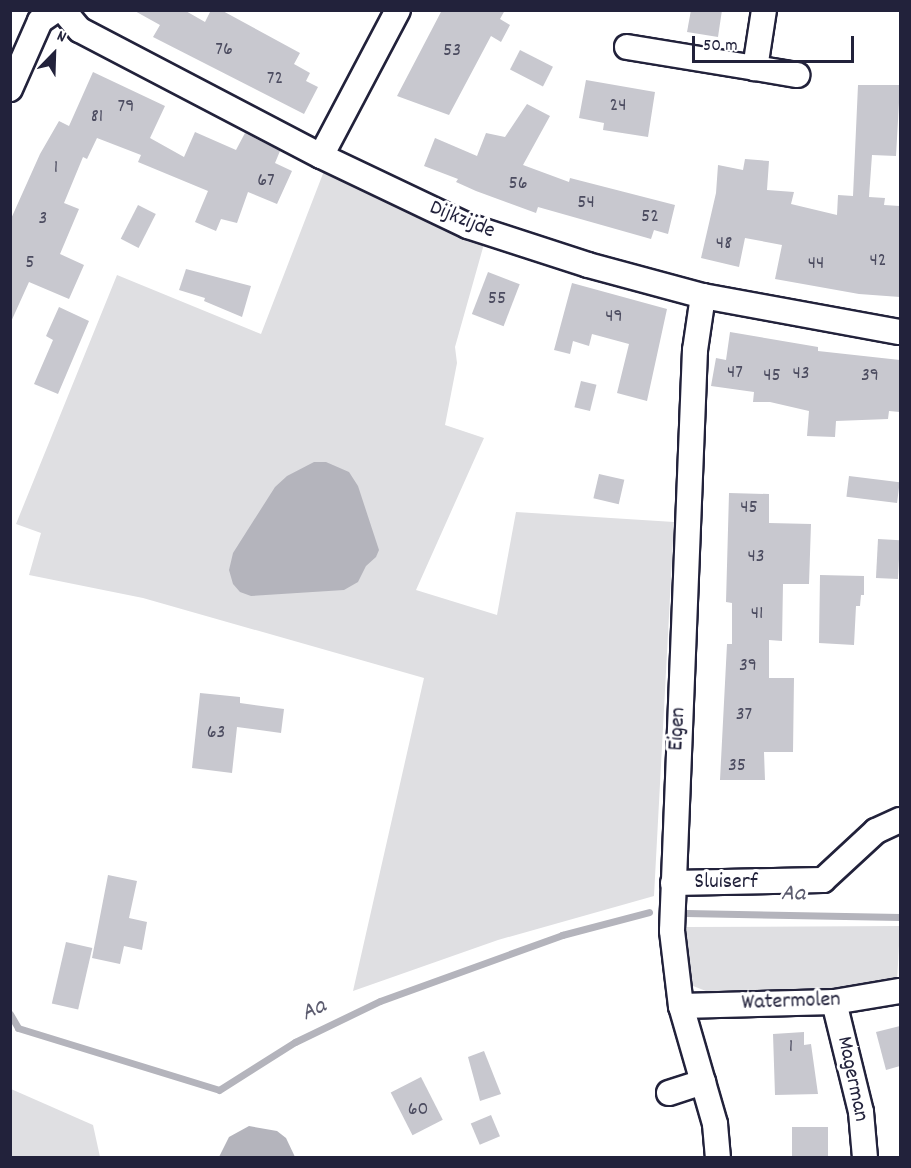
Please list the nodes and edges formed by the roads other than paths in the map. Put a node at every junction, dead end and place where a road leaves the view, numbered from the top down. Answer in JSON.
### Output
{"nodes":[{"id":1,"x":56,"y":10,"type":"edge"},
{"id":2,"x":63,"y":10,"type":"edge"},
{"id":3,"x":398,"y":10,"type":"edge"},
{"id":4,"x":764,"y":10,"type":"edge"},
{"id":5,"x":627,"y":47,"type":"dead end"},
{"id":6,"x":755,"y":68,"type":"junction"},
{"id":7,"x":797,"y":75,"type":"dead end"},
{"id":8,"x":10,"y":89,"type":"edge"},
{"id":9,"x":321,"y":156,"type":"junction"},
{"id":10,"x":703,"y":296,"type":"junction"},
{"id":11,"x":900,"y":332,"type":"edge"},
{"id":12,"x":900,"y":820,"type":"edge"},
{"id":13,"x":673,"y":890,"type":"junction"},
{"id":14,"x":900,"y":991,"type":"edge"},
{"id":15,"x":834,"y":1002,"type":"junction"},
{"id":16,"x":681,"y":1006,"type":"junction"},
{"id":17,"x":703,"y":1082,"type":"junction"},
{"id":18,"x":669,"y":1093,"type":"dead end"},
{"id":19,"x":718,"y":1158,"type":"edge"},
{"id":20,"x":865,"y":1158,"type":"edge"}],
"edges":[{"from":1,"to":8,"type":"street"},
{"from":2,"to":9,"type":"street","name":"Dijkzijde"},
{"from":3,"to":9,"type":"street"},
{"from":4,"to":6,"type":"street"},
{"from":5,"to":6,"type":"street"},
{"from":6,"to":7,"type":"street"},
{"from":9,"to":10,"type":"street","name":"Dijkzijde"},
{"from":10,"to":11,"type":"street","name":"Dijkzijde"},
{"from":10,"to":13,"type":"street","name":"Eigen"},
{"from":12,"to":13,"type":"street","name":"Sluiserf"},
{"from":13,"to":16,"type":"street","name":"Eigen"},
{"from":14,"to":15,"type":"street","name":"Watermolen"},
{"from":15,"to":16,"type":"street","name":"Watermolen"},
{"from":15,"to":20,"type":"street","name":"Magerman"},
{"from":16,"to":17,"type":"street","name":"Eigen"},
{"from":17,"to":18,"type":"street"},
{"from":17,"to":19,"type":"street","name":"Eigen"}]}
